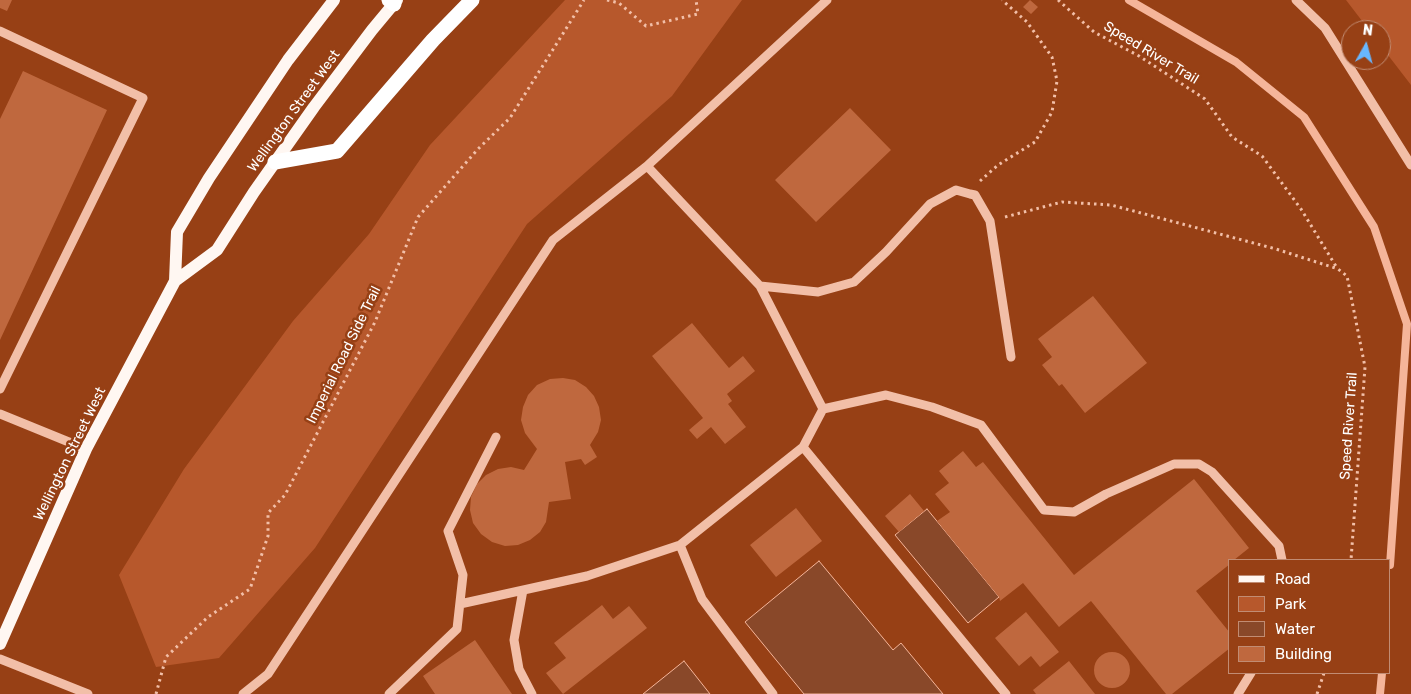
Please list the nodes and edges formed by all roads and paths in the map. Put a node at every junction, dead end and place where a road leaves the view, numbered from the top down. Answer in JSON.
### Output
{"nodes":[{"id":1,"x":334,"y":0,"type":"edge"},
{"id":2,"x":472,"y":0,"type":"edge"},
{"id":3,"x":584,"y":0,"type":"edge"},
{"id":4,"x":607,"y":0,"type":"edge"},
{"id":5,"x":696,"y":0,"type":"edge"},
{"id":6,"x":827,"y":0,"type":"edge"},
{"id":7,"x":1002,"y":0,"type":"edge"},
{"id":8,"x":1058,"y":0,"type":"edge"},
{"id":9,"x":1296,"y":0,"type":"edge"},
{"id":10,"x":393,"y":1,"type":"edge"},
{"id":11,"x":0,"y":30,"type":"edge"},
{"id":12,"x":274,"y":162,"type":"junction"},
{"id":13,"x":1411,"y":165,"type":"edge"},
{"id":14,"x":647,"y":166,"type":"junction"},
{"id":15,"x":970,"y":194,"type":"junction"},
{"id":16,"x":990,"y":221,"type":"junction"},
{"id":17,"x":1338,"y":269,"type":"junction"},
{"id":18,"x":175,"y":281,"type":"junction"},
{"id":19,"x":760,"y":286,"type":"junction"},
{"id":20,"x":1011,"y":357,"type":"dead end"},
{"id":21,"x":0,"y":389,"type":"edge"},
{"id":22,"x":823,"y":409,"type":"junction"},
{"id":23,"x":0,"y":414,"type":"edge"},
{"id":24,"x":496,"y":437,"type":"dead end"},
{"id":25,"x":803,"y":447,"type":"junction"},
{"id":26,"x":86,"y":449,"type":"junction"},
{"id":27,"x":680,"y":546,"type":"junction"},
{"id":28,"x":1282,"y":559,"type":"edge"},
{"id":29,"x":1351,"y":559,"type":"edge"},
{"id":30,"x":523,"y":590,"type":"junction"},
{"id":31,"x":460,"y":604,"type":"junction"},
{"id":32,"x":0,"y":644,"type":"edge"},
{"id":33,"x":0,"y":659,"type":"edge"},
{"id":34,"x":1250,"y":674,"type":"edge"},
{"id":35,"x":1324,"y":674,"type":"edge"},
{"id":36,"x":88,"y":694,"type":"edge"},
{"id":37,"x":156,"y":694,"type":"edge"},
{"id":38,"x":243,"y":694,"type":"edge"},
{"id":39,"x":388,"y":694,"type":"edge"},
{"id":40,"x":532,"y":694,"type":"edge"},
{"id":41,"x":773,"y":694,"type":"edge"},
{"id":42,"x":1006,"y":694,"type":"edge"},
{"id":43,"x":1238,"y":694,"type":"edge"},
{"id":44,"x":1317,"y":694,"type":"edge"}],
"edges":[{"from":1,"to":18,"type":"main road","name":"Wellington Street West"},
{"from":2,"to":12,"type":"highway"},
{"from":3,"to":37,"type":"path","name":"Imperial Road Side Trail"},
{"from":4,"to":5,"type":"path"},
{"from":6,"to":14,"type":"lane"},
{"from":7,"to":15,"type":"path"},
{"from":8,"to":17,"type":"path","name":"Speed River Trail"},
{"from":9,"to":13,"type":"lane"},
{"from":10,"to":12,"type":"main road","name":"Wellington Street West"},
{"from":11,"to":21,"type":"lane"},
{"from":12,"to":18,"type":"main road","name":"Wellington Street West"},
{"from":14,"to":19,"type":"lane"},
{"from":14,"to":38,"type":"lane"},
{"from":15,"to":16,"type":"lane"},
{"from":15,"to":19,"type":"lane"},
{"from":16,"to":17,"type":"path"},
{"from":16,"to":20,"type":"lane"},
{"from":17,"to":29,"type":"path","name":"Speed River Trail"},
{"from":18,"to":26,"type":"main road","name":"Wellington Street West"},
{"from":19,"to":22,"type":"lane"},
{"from":22,"to":25,"type":"lane"},
{"from":22,"to":28,"type":"lane"},
{"from":23,"to":26,"type":"lane"},
{"from":24,"to":31,"type":"lane"},
{"from":25,"to":27,"type":"lane"},
{"from":25,"to":42,"type":"lane"},
{"from":26,"to":32,"type":"main road","name":"Wellington Street West"},
{"from":27,"to":30,"type":"lane"},
{"from":27,"to":41,"type":"lane"},
{"from":30,"to":31,"type":"lane"},
{"from":30,"to":40,"type":"lane"},
{"from":31,"to":39,"type":"lane"},
{"from":33,"to":36,"type":"lane"},
{"from":34,"to":43,"type":"lane"},
{"from":35,"to":44,"type":"path"}]}
